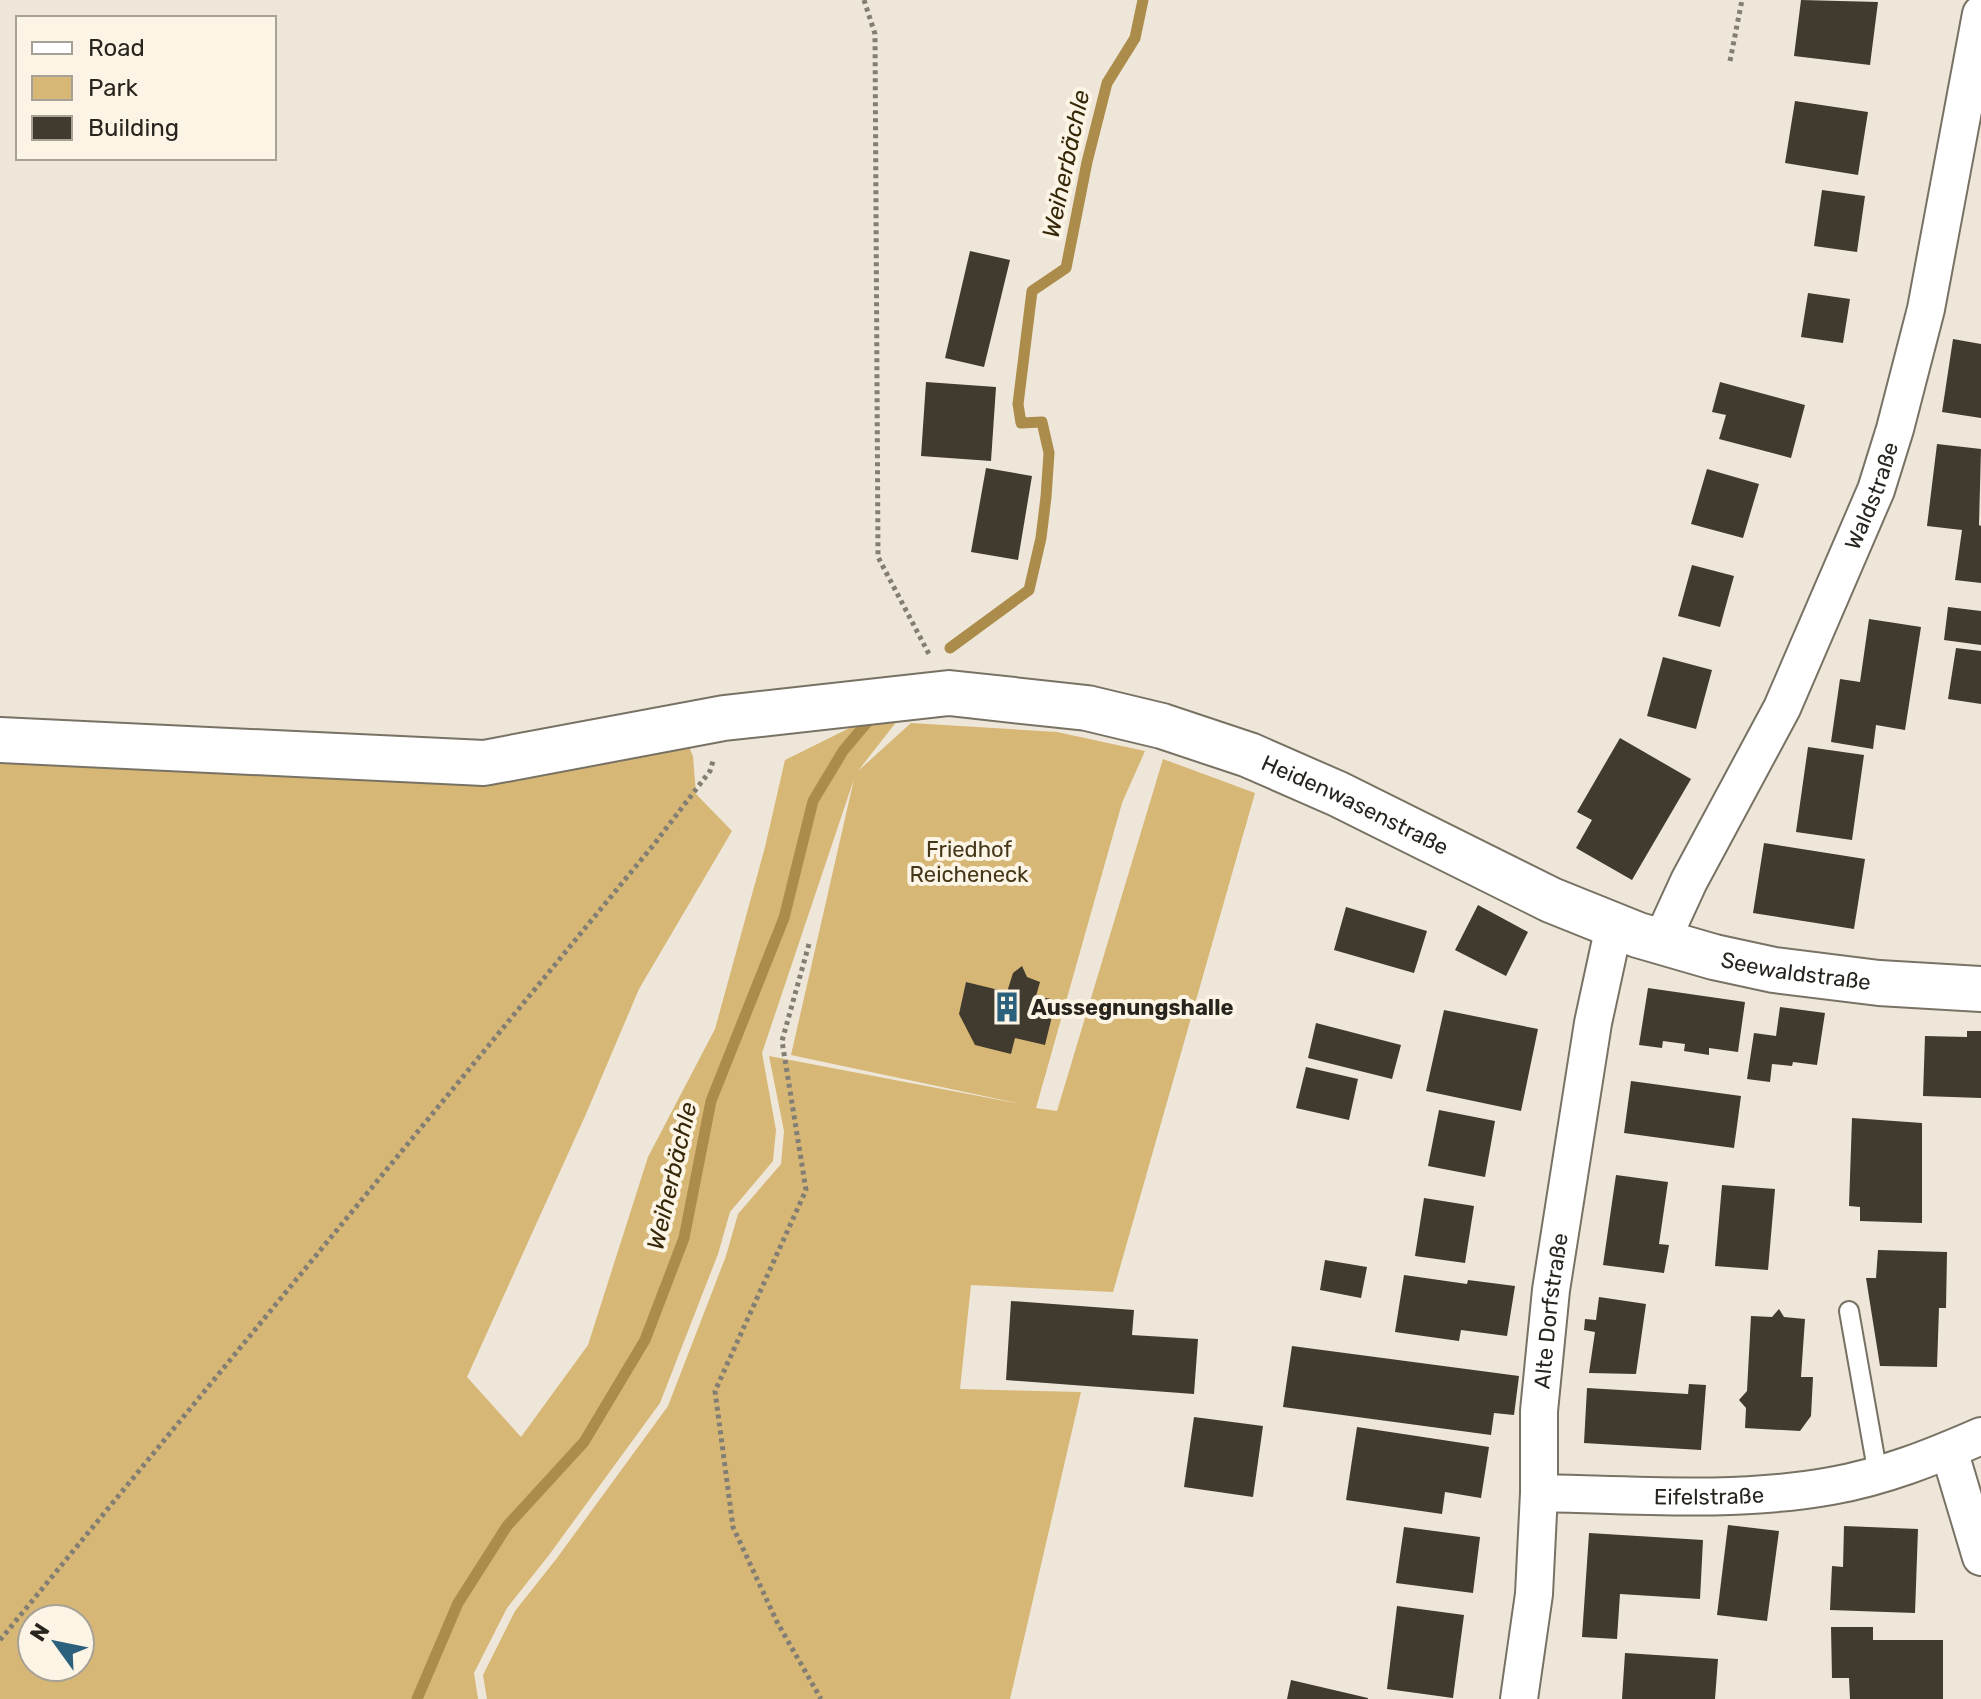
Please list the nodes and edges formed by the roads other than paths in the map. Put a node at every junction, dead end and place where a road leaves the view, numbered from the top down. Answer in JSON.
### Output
{"nodes":[{"id":1,"x":1981,"y":14,"type":"edge"},
{"id":2,"x":0,"y":740,"type":"edge"},
{"id":3,"x":1614,"y":926,"type":"junction"},
{"id":4,"x":1661,"y":942,"type":"junction"},
{"id":5,"x":1981,"y":989,"type":"edge"},
{"id":6,"x":1849,"y":1311,"type":"dead end"},
{"id":7,"x":1965,"y":1443,"type":"edge"},
{"id":8,"x":1878,"y":1475,"type":"junction"},
{"id":9,"x":1539,"y":1493,"type":"junction"},
{"id":10,"x":1981,"y":1557,"type":"edge"},
{"id":11,"x":1519,"y":1699,"type":"edge"}],
"edges":[{"from":1,"to":4,"type":"street","name":"Waldstraße"},
{"from":2,"to":3,"type":"street","name":"Heidenwasenstraße"},
{"from":3,"to":4,"type":"street","name":"Seewaldstraße"},
{"from":3,"to":9,"type":"street","name":"Alte Dorfstraße"},
{"from":4,"to":5,"type":"street","name":"Seewaldstraße"},
{"from":6,"to":8,"type":"lane"},
{"from":7,"to":8,"type":"street","name":"Eifelstraße"},
{"from":7,"to":10,"type":"street"},
{"from":8,"to":9,"type":"street","name":"Eifelstraße"},
{"from":9,"to":11,"type":"street","name":"Alte Dorfstraße"}]}
